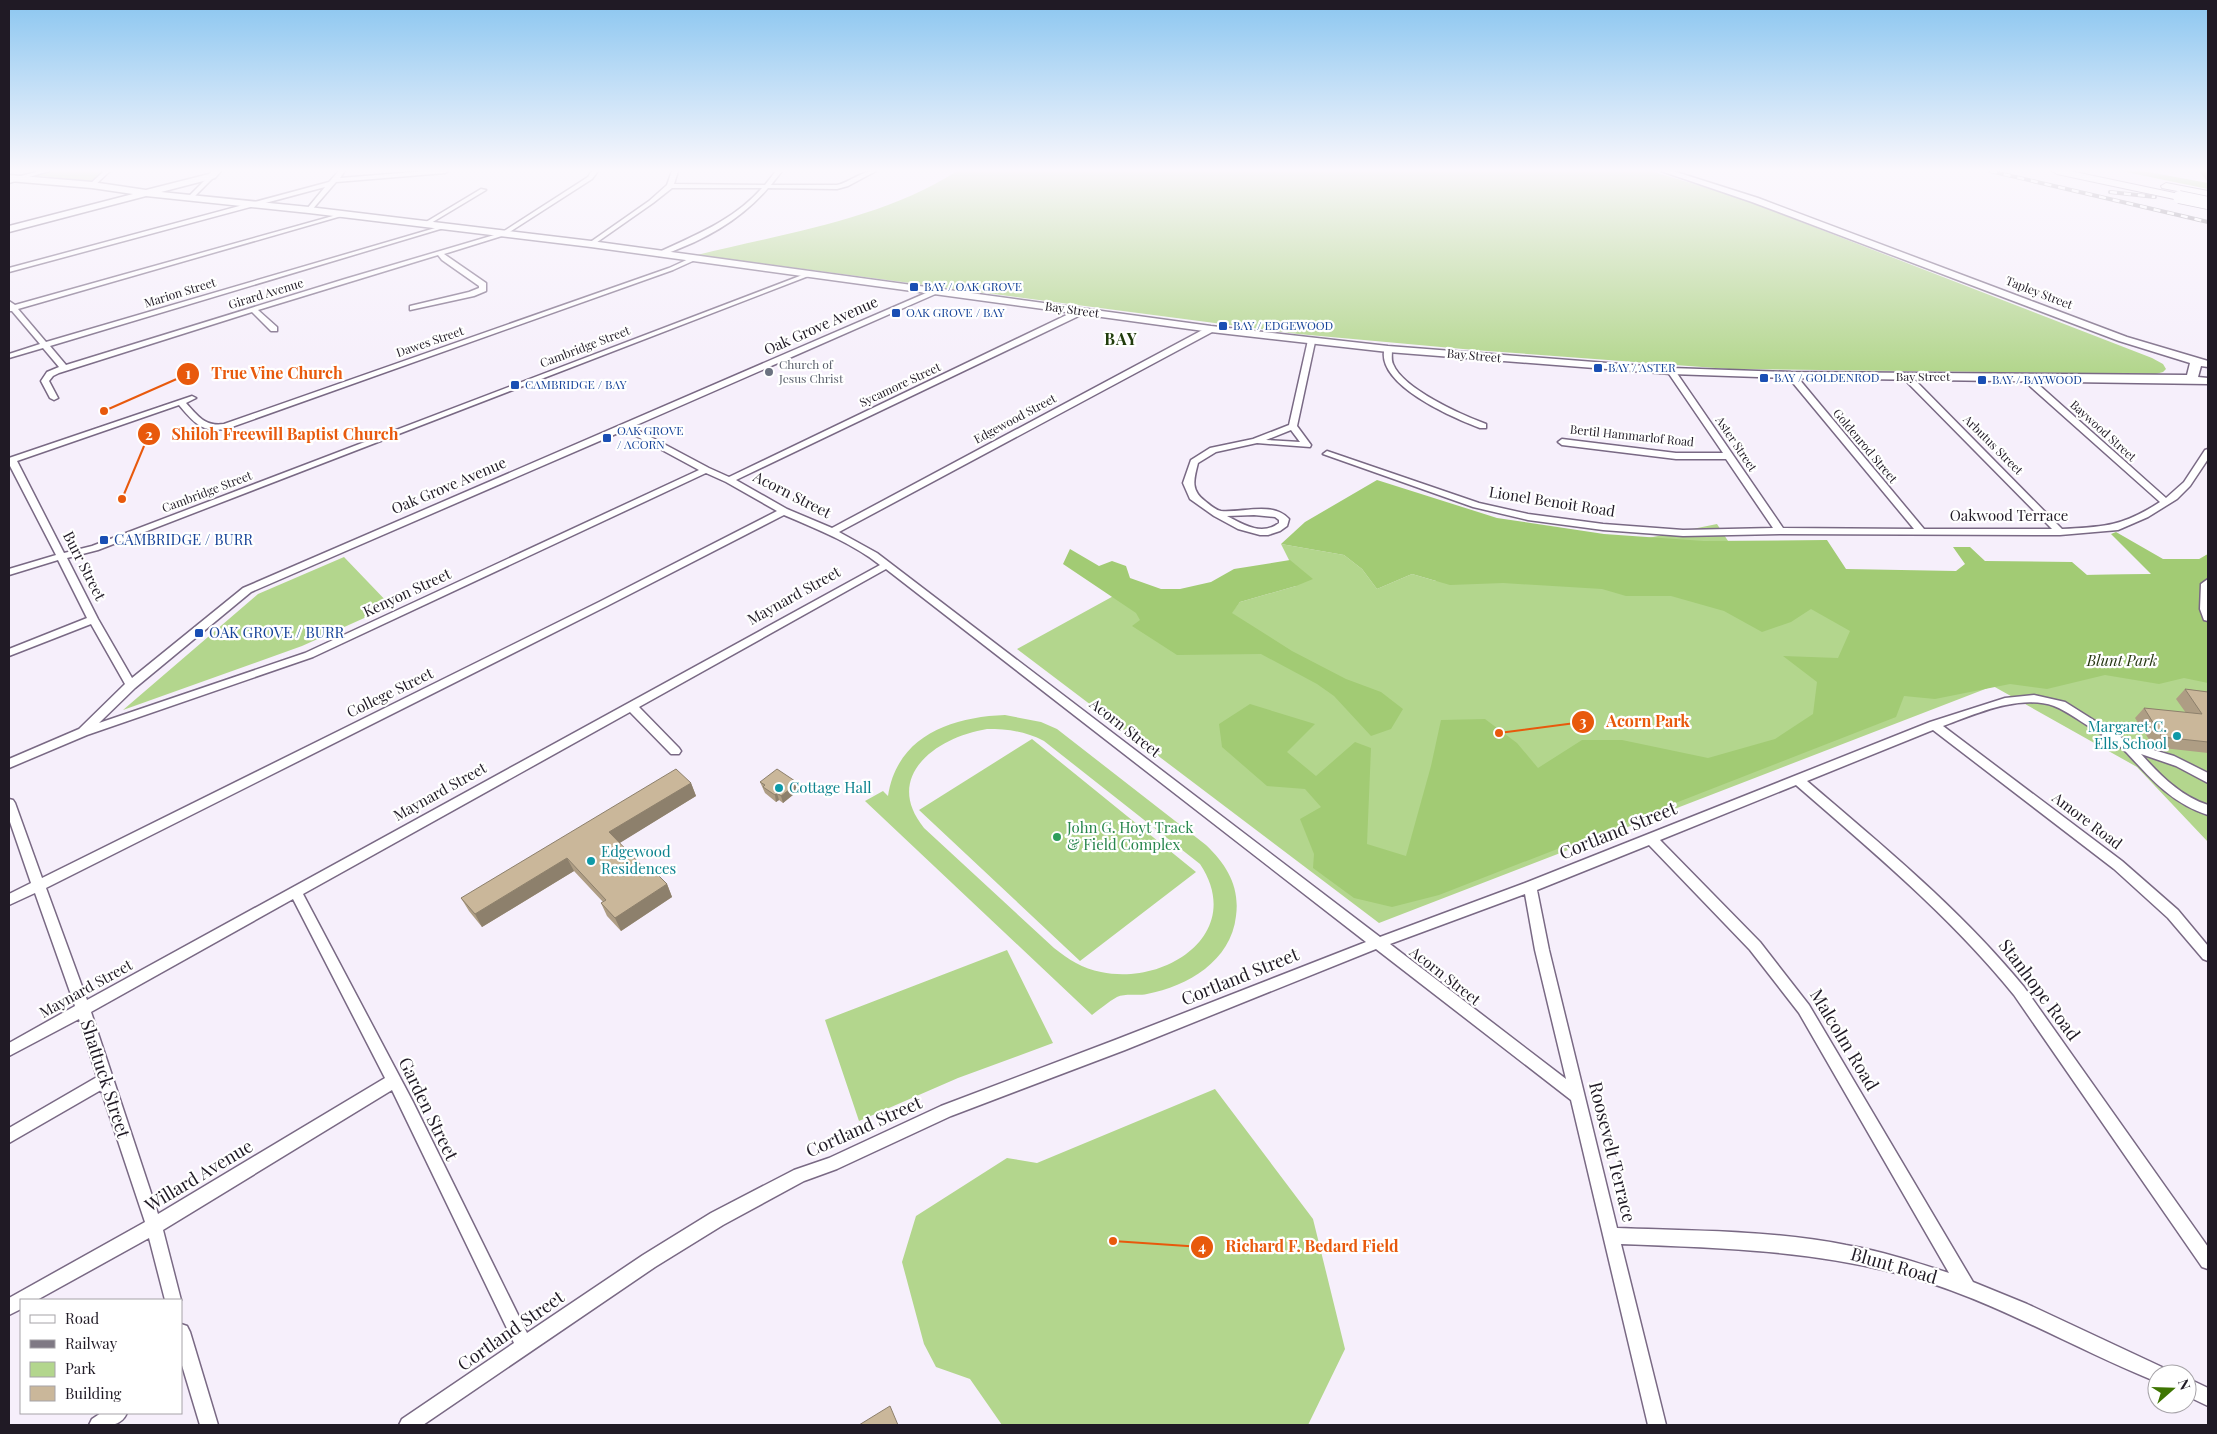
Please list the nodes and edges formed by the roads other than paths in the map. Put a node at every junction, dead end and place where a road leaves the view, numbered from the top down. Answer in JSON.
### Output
{"nodes":[{"id":1,"x":129,"y":238,"type":"edge"},
{"id":2,"x":258,"y":238,"type":"edge"},
{"id":3,"x":407,"y":238,"type":"edge"},
{"id":4,"x":489,"y":238,"type":"edge"},
{"id":5,"x":537,"y":238,"type":"edge"},
{"id":6,"x":600,"y":238,"type":"edge"},
{"id":7,"x":692,"y":238,"type":"edge"},
{"id":8,"x":1853,"y":238,"type":"edge"},
{"id":9,"x":591,"y":244,"type":"junction"},
{"id":10,"x":443,"y":251,"type":"junction"},
{"id":11,"x":659,"y":254,"type":"junction"},
{"id":12,"x":693,"y":258,"type":"junction"},
{"id":13,"x":9,"y":270,"type":"edge"},
{"id":14,"x":807,"y":274,"type":"junction"},
{"id":15,"x":936,"y":292,"type":"junction"},
{"id":16,"x":10,"y":306,"type":"edge"},
{"id":17,"x":413,"y":308,"type":"dead end"},
{"id":18,"x":253,"y":309,"type":"junction"},
{"id":19,"x":1082,"y":311,"type":"junction"},
{"id":20,"x":274,"y":329,"type":"dead end"},
{"id":21,"x":1211,"y":329,"type":"junction"},
{"id":22,"x":1311,"y":342,"type":"junction"},
{"id":23,"x":45,"y":345,"type":"junction"},
{"id":24,"x":1388,"y":349,"type":"junction"},
{"id":25,"x":9,"y":356,"type":"edge"},
{"id":26,"x":2182,"y":358,"type":"junction"},
{"id":27,"x":2196,"y":362,"type":"junction"},
{"id":28,"x":2208,"y":364,"type":"edge"},
{"id":29,"x":64,"y":368,"type":"junction"},
{"id":30,"x":1671,"y":371,"type":"junction"},
{"id":31,"x":1791,"y":375,"type":"junction"},
{"id":32,"x":1907,"y":377,"type":"junction"},
{"id":33,"x":2026,"y":378,"type":"junction"},
{"id":34,"x":2140,"y":379,"type":"junction"},
{"id":35,"x":2180,"y":380,"type":"junction"},
{"id":36,"x":2208,"y":381,"type":"edge"},
{"id":37,"x":54,"y":398,"type":"dead end"},
{"id":38,"x":192,"y":398,"type":"dead end"},
{"id":39,"x":182,"y":402,"type":"junction"},
{"id":40,"x":1293,"y":426,"type":"junction"},
{"id":41,"x":1483,"y":426,"type":"dead end"},
{"id":42,"x":626,"y":427,"type":"junction"},
{"id":43,"x":1255,"y":441,"type":"junction"},
{"id":44,"x":1562,"y":442,"type":"dead end"},
{"id":45,"x":2208,"y":452,"type":"edge"},
{"id":46,"x":1327,"y":454,"type":"dead end"},
{"id":47,"x":1729,"y":456,"type":"junction"},
{"id":48,"x":10,"y":461,"type":"edge"},
{"id":49,"x":706,"y":470,"type":"junction"},
{"id":50,"x":730,"y":480,"type":"junction"},
{"id":51,"x":2165,"y":502,"type":"junction"},
{"id":52,"x":784,"y":511,"type":"junction"},
{"id":53,"x":1217,"y":514,"type":"junction"},
{"id":54,"x":1780,"y":531,"type":"junction"},
{"id":55,"x":1921,"y":531,"type":"junction"},
{"id":56,"x":832,"y":532,"type":"junction"},
{"id":57,"x":2060,"y":532,"type":"junction"},
{"id":58,"x":62,"y":557,"type":"junction"},
{"id":59,"x":887,"y":565,"type":"junction"},
{"id":60,"x":9,"y":572,"type":"edge"},
{"id":61,"x":2208,"y":582,"type":"edge"},
{"id":62,"x":93,"y":618,"type":"junction"},
{"id":63,"x":2208,"y":618,"type":"edge"},
{"id":64,"x":9,"y":653,"type":"edge"},
{"id":65,"x":131,"y":685,"type":"junction"},
{"id":66,"x":632,"y":706,"type":"junction"},
{"id":67,"x":1934,"y":725,"type":"junction"},
{"id":68,"x":83,"y":732,"type":"junction"},
{"id":69,"x":2128,"y":746,"type":"junction"},
{"id":70,"x":675,"y":751,"type":"dead end"},
{"id":71,"x":9,"y":764,"type":"edge"},
{"id":72,"x":1797,"y":779,"type":"junction"},
{"id":73,"x":2208,"y":780,"type":"edge"},
{"id":74,"x":9,"y":803,"type":"edge"},
{"id":75,"x":2208,"y":810,"type":"edge"},
{"id":76,"x":1650,"y":838,"type":"junction"},
{"id":77,"x":39,"y":884,"type":"junction"},
{"id":78,"x":1530,"y":887,"type":"junction"},
{"id":79,"x":296,"y":892,"type":"junction"},
{"id":80,"x":9,"y":900,"type":"edge"},
{"id":81,"x":1378,"y":943,"type":"junction"},
{"id":82,"x":2208,"y":955,"type":"edge"},
{"id":83,"x":83,"y":1009,"type":"junction"},
{"id":84,"x":9,"y":1050,"type":"edge"},
{"id":85,"x":104,"y":1080,"type":"junction"},
{"id":86,"x":394,"y":1081,"type":"junction"},
{"id":87,"x":1578,"y":1097,"type":"junction"},
{"id":88,"x":9,"y":1136,"type":"edge"},
{"id":89,"x":154,"y":1226,"type":"junction"},
{"id":90,"x":1612,"y":1236,"type":"junction"},
{"id":91,"x":2208,"y":1261,"type":"edge"},
{"id":92,"x":1968,"y":1289,"type":"junction"},
{"id":93,"x":23,"y":1299,"type":"edge"},
{"id":94,"x":173,"y":1299,"type":"edge"},
{"id":95,"x":20,"y":1301,"type":"edge"},
{"id":96,"x":9,"y":1307,"type":"edge"},
{"id":97,"x":182,"y":1340,"type":"edge"},
{"id":98,"x":524,"y":1345,"type":"junction"},
{"id":99,"x":2147,"y":1369,"type":"edge"},
{"id":100,"x":186,"y":1371,"type":"edge"},
{"id":101,"x":116,"y":1414,"type":"edge"},
{"id":102,"x":98,"y":1425,"type":"edge"},
{"id":103,"x":209,"y":1425,"type":"edge"},
{"id":104,"x":408,"y":1425,"type":"edge"},
{"id":105,"x":1658,"y":1425,"type":"edge"}],
"edges":[{"from":1,"to":13,"type":"street"},
{"from":2,"to":16,"type":"street"},
{"from":3,"to":23,"type":"street","name":"Marion Street"},
{"from":4,"to":10,"type":"street","name":"Girard Avenue"},
{"from":5,"to":9,"type":"main road","name":"Bay Street"},
{"from":6,"to":9,"type":"street"},
{"from":7,"to":11,"type":"street"},
{"from":8,"to":26,"type":"main road","name":"Tapley Street"},
{"from":9,"to":11,"type":"main road","name":"Bay Street"},
{"from":10,"to":17,"type":"street"},
{"from":10,"to":18,"type":"street","name":"Girard Avenue"},
{"from":11,"to":12,"type":"main road","name":"Bay Street"},
{"from":12,"to":14,"type":"main road","name":"Bay Street"},
{"from":12,"to":39,"type":"street","name":"Dawes Street"},
{"from":14,"to":15,"type":"main road","name":"Bay Street"},
{"from":14,"to":58,"type":"street","name":"Cambridge Street"},
{"from":15,"to":19,"type":"main road","name":"Bay Street"},
{"from":15,"to":42,"type":"street","name":"Oak Grove Avenue"},
{"from":16,"to":23,"type":"street"},
{"from":18,"to":20,"type":"street"},
{"from":18,"to":29,"type":"street","name":"Girard Avenue"},
{"from":19,"to":21,"type":"main road","name":"Bay Street"},
{"from":19,"to":50,"type":"street","name":"Sycamore Street"},
{"from":21,"to":22,"type":"main road","name":"Bay Street"},
{"from":21,"to":56,"type":"street","name":"Edgewood Street"},
{"from":22,"to":24,"type":"main road","name":"Bay Street"},
{"from":22,"to":40,"type":"street"},
{"from":23,"to":25,"type":"street","name":"Marion Street"},
{"from":23,"to":29,"type":"street"},
{"from":24,"to":30,"type":"main road","name":"Bay Street"},
{"from":24,"to":41,"type":"street"},
{"from":26,"to":27,"type":"main road","name":"Tapley Street"},
{"from":26,"to":34,"type":"main road","name":"Bay Street"},
{"from":27,"to":28,"type":"main road","name":"Tapley Street"},
{"from":27,"to":35,"type":"main road"},
{"from":29,"to":37,"type":"street","name":"Girard Avenue"},
{"from":30,"to":31,"type":"main road","name":"Bay Street"},
{"from":30,"to":47,"type":"street","name":"Aster Street"},
{"from":31,"to":32,"type":"main road","name":"Bay Street"},
{"from":31,"to":55,"type":"street","name":"Goldenrod Street"},
{"from":32,"to":33,"type":"main road","name":"Bay Street"},
{"from":32,"to":57,"type":"street","name":"Arbutus Street"},
{"from":33,"to":34,"type":"main road","name":"Bay Street"},
{"from":33,"to":51,"type":"street","name":"Baywood Street"},
{"from":34,"to":35,"type":"main road","name":"Bay Street"},
{"from":35,"to":36,"type":"main road"},
{"from":38,"to":39,"type":"street"},
{"from":39,"to":48,"type":"street"},
{"from":40,"to":43,"type":"street"},
{"from":40,"to":43,"type":"street"},
{"from":42,"to":49,"type":"street","name":"Acorn Street"},
{"from":42,"to":65,"type":"street","name":"Oak Grove Avenue"},
{"from":43,"to":53,"type":"street"},
{"from":44,"to":47,"type":"street","name":"Bertil Hammarlof Road"},
{"from":45,"to":51,"type":"street","name":"Oakwood Terrace"},
{"from":46,"to":54,"type":"street","name":"Lionel Benoit Road"},
{"from":47,"to":54,"type":"street","name":"Aster Street"},
{"from":48,"to":58,"type":"street","name":"Burr Street"},
{"from":49,"to":50,"type":"street","name":"Acorn Street"},
{"from":49,"to":68,"type":"street","name":"Kenyon Street"},
{"from":50,"to":52,"type":"street","name":"Acorn Street"},
{"from":51,"to":57,"type":"street","name":"Oakwood Terrace"},
{"from":52,"to":56,"type":"street","name":"Acorn Street"},
{"from":52,"to":77,"type":"street","name":"College Street"},
{"from":53,"to":53,"type":"street"},
{"from":54,"to":55,"type":"street","name":"Oakwood Terrace"},
{"from":55,"to":57,"type":"street","name":"Oakwood Terrace"},
{"from":56,"to":59,"type":"street","name":"Acorn Street"},
{"from":58,"to":60,"type":"street","name":"Cambridge Street"},
{"from":58,"to":62,"type":"street","name":"Burr Street"},
{"from":59,"to":66,"type":"street","name":"Maynard Street"},
{"from":59,"to":81,"type":"street","name":"Acorn Street"},
{"from":61,"to":63,"type":"street"},
{"from":62,"to":64,"type":"street"},
{"from":62,"to":65,"type":"street","name":"Burr Street"},
{"from":65,"to":68,"type":"street","name":"Oak Grove Avenue"},
{"from":66,"to":70,"type":"street"},
{"from":66,"to":79,"type":"street","name":"Maynard Street"},
{"from":67,"to":69,"type":"street","name":"Cortland Street"},
{"from":67,"to":72,"type":"street","name":"Cortland Street"},
{"from":67,"to":82,"type":"street","name":"Amore Road"},
{"from":68,"to":71,"type":"street","name":"Oak Grove Avenue"},
{"from":69,"to":73,"type":"street","name":"Cortland Street"},
{"from":69,"to":75,"type":"street","name":"Cortland Street"},
{"from":72,"to":76,"type":"street","name":"Cortland Street"},
{"from":72,"to":91,"type":"street","name":"Stanhope Road"},
{"from":74,"to":77,"type":"street","name":"Shattuck Street"},
{"from":76,"to":78,"type":"street","name":"Cortland Street"},
{"from":76,"to":92,"type":"street","name":"Malcolm Road"},
{"from":77,"to":80,"type":"street","name":"College Street"},
{"from":77,"to":83,"type":"street","name":"Shattuck Street"},
{"from":78,"to":81,"type":"street","name":"Cortland Street"},
{"from":78,"to":87,"type":"street","name":"Roosevelt Terrace"},
{"from":79,"to":83,"type":"street","name":"Maynard Street"},
{"from":79,"to":86,"type":"street","name":"Garden Street"},
{"from":81,"to":87,"type":"street","name":"Acorn Street"},
{"from":81,"to":98,"type":"street","name":"Cortland Street"},
{"from":83,"to":84,"type":"street","name":"Maynard Street"},
{"from":83,"to":85,"type":"street","name":"Shattuck Street"},
{"from":85,"to":88,"type":"street"},
{"from":85,"to":89,"type":"street","name":"Shattuck Street"},
{"from":86,"to":89,"type":"street","name":"Willard Avenue"},
{"from":86,"to":98,"type":"street","name":"Garden Street"},
{"from":87,"to":90,"type":"street","name":"Roosevelt Terrace"},
{"from":89,"to":93,"type":"street","name":"Willard Avenue"},
{"from":89,"to":94,"type":"street","name":"Shattuck Street"},
{"from":90,"to":92,"type":"street","name":"Blunt Road"},
{"from":90,"to":105,"type":"street","name":"Roosevelt Terrace"},
{"from":92,"to":99,"type":"street","name":"Blunt Road"},
{"from":95,"to":96,"type":"street","name":"Willard Avenue"},
{"from":97,"to":100,"type":"street"},
{"from":98,"to":104,"type":"street","name":"Cortland Street"},
{"from":100,"to":103,"type":"street"},
{"from":101,"to":102,"type":"street"}]}
